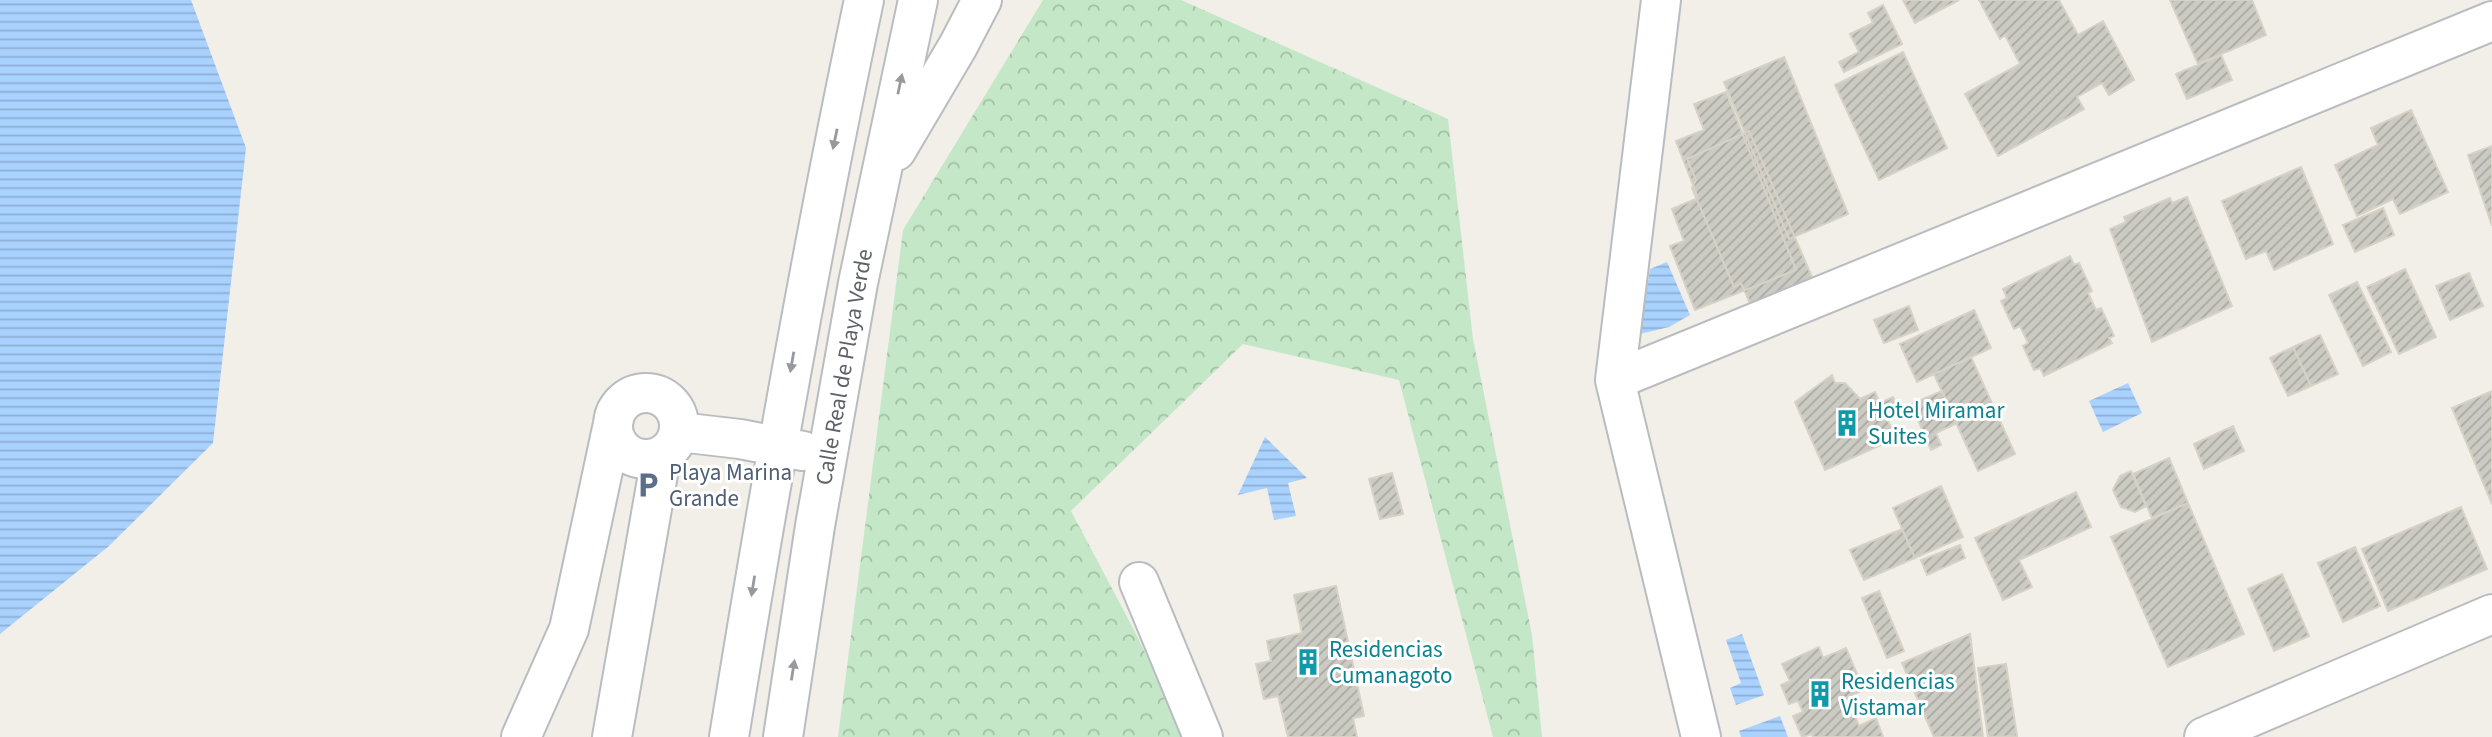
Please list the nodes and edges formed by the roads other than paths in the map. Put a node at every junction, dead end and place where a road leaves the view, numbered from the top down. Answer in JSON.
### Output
{"nodes":[{"id":1,"x":864,"y":0,"type":"edge"},
{"id":2,"x":918,"y":0,"type":"edge"},
{"id":3,"x":982,"y":0,"type":"edge"},
{"id":4,"x":1661,"y":0,"type":"edge"},
{"id":5,"x":2488,"y":0,"type":"edge"},
{"id":6,"x":2492,"y":3,"type":"edge"},
{"id":7,"x":2492,"y":21,"type":"edge"},
{"id":8,"x":881,"y":177,"type":"junction"},
{"id":9,"x":1615,"y":380,"type":"junction"},
{"id":10,"x":614,"y":419,"type":"junction"},
{"id":11,"x":670,"y":444,"type":"junction"},
{"id":12,"x":776,"y":446,"type":"junction"},
{"id":13,"x":829,"y":456,"type":"junction"},
{"id":14,"x":1139,"y":582,"type":"dead end"},
{"id":15,"x":2492,"y":614,"type":"edge"},
{"id":16,"x":521,"y":737,"type":"edge"},
{"id":17,"x":612,"y":737,"type":"edge"},
{"id":18,"x":729,"y":737,"type":"edge"},
{"id":19,"x":783,"y":737,"type":"edge"},
{"id":20,"x":1203,"y":737,"type":"edge"},
{"id":21,"x":1701,"y":737,"type":"edge"},
{"id":22,"x":2204,"y":737,"type":"edge"}],
"edges":[{"from":1,"to":12,"type":"street","one_way":true},
{"from":8,"to":2,"type":"street","name":"Calle Real de Playa Verde","one_way":true},
{"from":3,"to":8,"type":"street"},
{"from":4,"to":9,"type":"street"},
{"from":5,"to":6,"type":"street"},
{"from":7,"to":9,"type":"street"},
{"from":8,"to":13,"type":"street","name":"Calle Real de Playa Verde"},
{"from":9,"to":21,"type":"street"},
{"from":10,"to":11,"type":"street"},
{"from":10,"to":11,"type":"street"},
{"from":10,"to":16,"type":"street"},
{"from":11,"to":12,"type":"street"},
{"from":11,"to":17,"type":"street"},
{"from":12,"to":13,"type":"street"},
{"from":12,"to":18,"type":"street","one_way":true},
{"from":19,"to":13,"type":"street","name":"Calle Real de Playa Verde","one_way":true},
{"from":14,"to":20,"type":"street"},
{"from":15,"to":22,"type":"street"}]}
